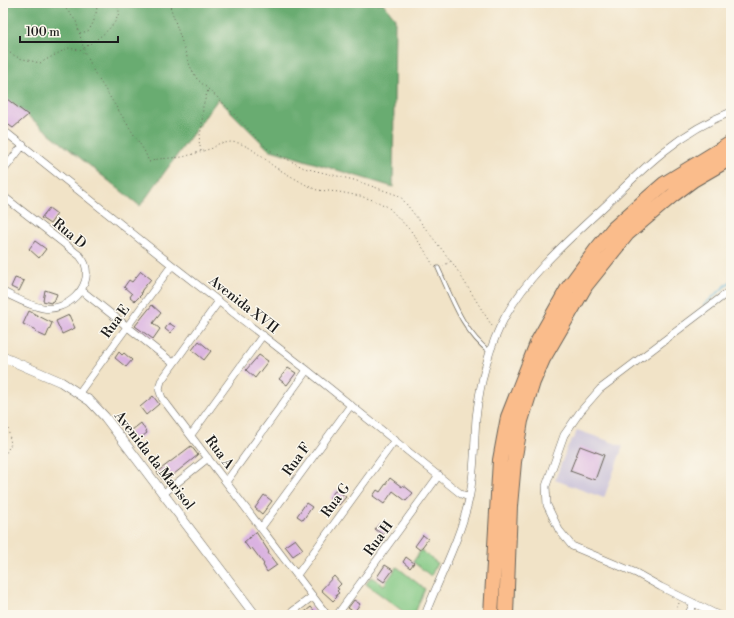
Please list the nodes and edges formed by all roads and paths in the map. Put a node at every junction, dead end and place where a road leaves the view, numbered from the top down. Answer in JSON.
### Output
{"nodes":[{"id":1,"x":62,"y":3,"type":"edge"},
{"id":2,"x":97,"y":3,"type":"edge"},
{"id":3,"x":117,"y":3,"type":"edge"},
{"id":4,"x":169,"y":3,"type":"edge"},
{"id":5,"x":80,"y":33,"type":"junction"},
{"id":6,"x":84,"y":48,"type":"junction"},
{"id":7,"x":3,"y":49,"type":"edge"},
{"id":8,"x":86,"y":57,"type":"junction"},
{"id":9,"x":208,"y":89,"type":"junction"},
{"id":10,"x":731,"y":112,"type":"edge"},
{"id":11,"x":3,"y":130,"type":"edge"},
{"id":12,"x":731,"y":142,"type":"edge"},
{"id":13,"x":23,"y":146,"type":"junction"},
{"id":14,"x":200,"y":151,"type":"junction"},
{"id":15,"x":731,"y":158,"type":"edge"},
{"id":16,"x":3,"y":171,"type":"edge"},
{"id":17,"x":3,"y":196,"type":"edge"},
{"id":18,"x":451,"y":261,"type":"junction"},
{"id":19,"x":172,"y":265,"type":"junction"},
{"id":20,"x":438,"y":268,"type":"junction"},
{"id":21,"x":81,"y":290,"type":"junction"},
{"id":22,"x":731,"y":290,"type":"edge"},
{"id":23,"x":3,"y":292,"type":"edge"},
{"id":24,"x":219,"y":301,"type":"junction"},
{"id":25,"x":127,"y":327,"type":"junction"},
{"id":26,"x":499,"y":330,"type":"junction"},
{"id":27,"x":263,"y":336,"type":"junction"},
{"id":28,"x":490,"y":352,"type":"junction"},
{"id":29,"x":3,"y":357,"type":"edge"},
{"id":30,"x":173,"y":364,"type":"junction"},
{"id":31,"x":307,"y":370,"type":"junction"},
{"id":32,"x":79,"y":393,"type":"junction"},
{"id":33,"x":351,"y":405,"type":"junction"},
{"id":34,"x":3,"y":414,"type":"edge"},
{"id":35,"x":191,"y":435,"type":"junction"},
{"id":36,"x":395,"y":440,"type":"junction"},
{"id":37,"x":3,"y":458,"type":"edge"},
{"id":38,"x":208,"y":458,"type":"junction"},
{"id":39,"x":439,"y":475,"type":"junction"},
{"id":40,"x":226,"y":482,"type":"junction"},
{"id":41,"x":164,"y":493,"type":"junction"},
{"id":42,"x":470,"y":497,"type":"junction"},
{"id":43,"x":262,"y":528,"type":"junction"},
{"id":44,"x":297,"y":575,"type":"junction"},
{"id":45,"x":313,"y":596,"type":"junction"},
{"id":46,"x":682,"y":597,"type":"junction"},
{"id":47,"x":694,"y":603,"type":"junction"},
{"id":48,"x":256,"y":615,"type":"edge"},
{"id":49,"x":288,"y":615,"type":"edge"},
{"id":50,"x":327,"y":615,"type":"edge"},
{"id":51,"x":338,"y":615,"type":"edge"},
{"id":52,"x":425,"y":615,"type":"edge"},
{"id":53,"x":491,"y":615,"type":"edge"},
{"id":54,"x":506,"y":615,"type":"edge"},
{"id":55,"x":674,"y":615,"type":"edge"},
{"id":56,"x":688,"y":615,"type":"edge"},
{"id":57,"x":718,"y":615,"type":"edge"}],
"edges":[{"from":1,"to":5,"type":"path"},
{"from":2,"to":5,"type":"path"},
{"from":3,"to":6,"type":"path"},
{"from":4,"to":9,"type":"path"},
{"from":5,"to":6,"type":"path"},
{"from":6,"to":8,"type":"path"},
{"from":7,"to":8,"type":"path"},
{"from":8,"to":14,"type":"path"},
{"from":9,"to":14,"type":"path"},
{"from":9,"to":18,"type":"path"},
{"from":10,"to":26,"type":"street"},
{"from":11,"to":13,"type":"street","name":"Avenida XVII"},
{"from":12,"to":53,"type":"highway"},
{"from":13,"to":16,"type":"street"},
{"from":13,"to":19,"type":"street","name":"Avenida XVII"},
{"from":14,"to":20,"type":"path"},
{"from":15,"to":54,"type":"highway"},
{"from":17,"to":21,"type":"street","name":"Rua D"},
{"from":18,"to":20,"type":"path"},
{"from":18,"to":26,"type":"path"},
{"from":19,"to":24,"type":"street","name":"Avenida XVII"},
{"from":19,"to":25,"type":"street","name":"Rua E"},
{"from":20,"to":28,"type":"lane"},
{"from":21,"to":23,"type":"street"},
{"from":21,"to":25,"type":"street"},
{"from":22,"to":46,"type":"street"},
{"from":24,"to":27,"type":"street","name":"Avenida XVII"},
{"from":24,"to":30,"type":"street","name":"Rua A"},
{"from":25,"to":30,"type":"street"},
{"from":25,"to":32,"type":"street","name":"Rua E"},
{"from":26,"to":28,"type":"street"},
{"from":27,"to":31,"type":"street","name":"Avenida XVII"},
{"from":27,"to":35,"type":"street"},
{"from":28,"to":42,"type":"street"},
{"from":29,"to":32,"type":"street","name":"Avenida da Marisol"},
{"from":30,"to":35,"type":"street","name":"Rua A"},
{"from":31,"to":33,"type":"street","name":"Avenida XVII"},
{"from":31,"to":40,"type":"street"},
{"from":32,"to":41,"type":"street","name":"Avenida da Marisol"},
{"from":33,"to":36,"type":"street","name":"Avenida XVII"},
{"from":33,"to":43,"type":"street","name":"Rua F"},
{"from":34,"to":37,"type":"path"},
{"from":35,"to":38,"type":"street","name":"Rua A"},
{"from":36,"to":39,"type":"street","name":"Avenida XVII"},
{"from":36,"to":44,"type":"street","name":"Rua G"},
{"from":38,"to":40,"type":"street","name":"Rua A"},
{"from":38,"to":41,"type":"street"},
{"from":39,"to":42,"type":"street","name":"Avenida XVII"},
{"from":39,"to":51,"type":"street","name":"Rua H"},
{"from":40,"to":43,"type":"street","name":"Rua A"},
{"from":41,"to":48,"type":"street","name":"Avenida da Marisol"},
{"from":42,"to":52,"type":"street"},
{"from":43,"to":44,"type":"street","name":"Rua A"},
{"from":44,"to":45,"type":"street","name":"Rua A"},
{"from":45,"to":49,"type":"street"},
{"from":45,"to":50,"type":"street","name":"Rua A"},
{"from":46,"to":47,"type":"street"},
{"from":46,"to":55,"type":"path"},
{"from":47,"to":56,"type":"street"},
{"from":47,"to":57,"type":"street"}]}
